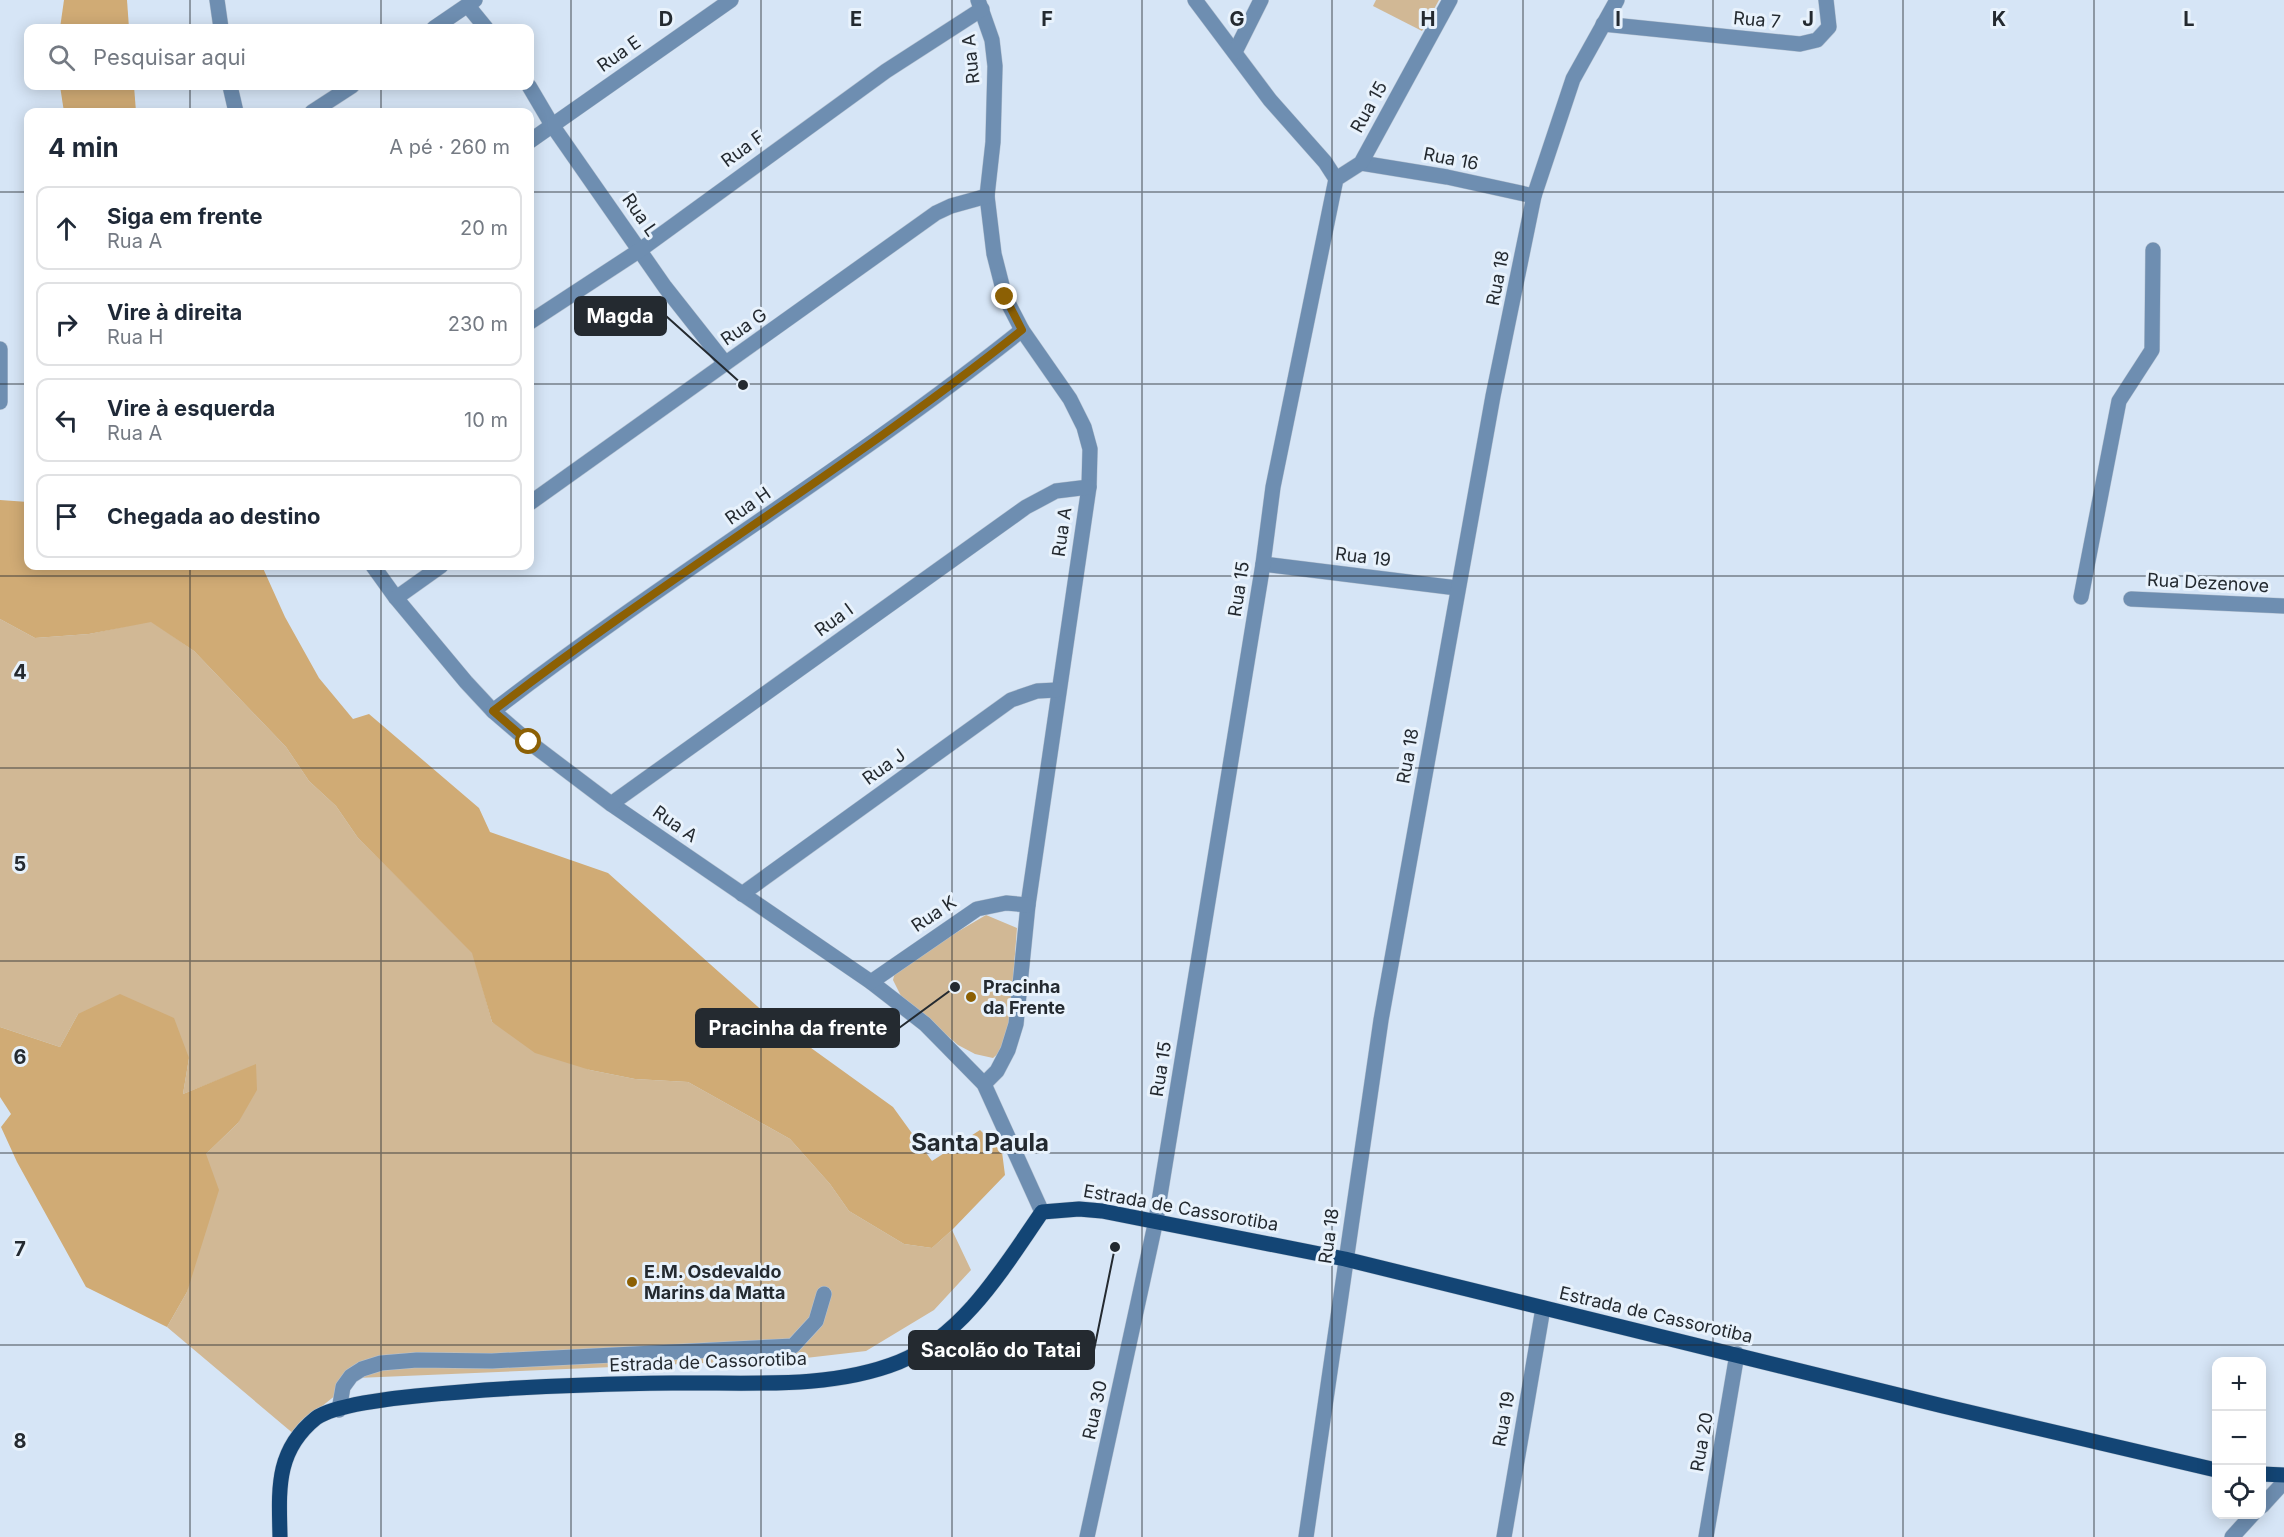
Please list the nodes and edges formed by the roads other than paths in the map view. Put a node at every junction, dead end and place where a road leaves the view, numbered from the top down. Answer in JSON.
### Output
{"nodes":[{"id":1,"x":217,"y":0,"type":"edge"},
{"id":2,"x":731,"y":0,"type":"edge"},
{"id":3,"x":1195,"y":0,"type":"edge"},
{"id":4,"x":1261,"y":0,"type":"edge"},
{"id":5,"x":1450,"y":0,"type":"edge"},
{"id":6,"x":1617,"y":0,"type":"edge"},
{"id":7,"x":1826,"y":0,"type":"edge"},
{"id":8,"x":471,"y":3,"type":"edge"},
{"id":9,"x":980,"y":5,"type":"edge"},
{"id":10,"x":220,"y":24,"type":"edge"},
{"id":11,"x":440,"y":24,"type":"edge"},
{"id":12,"x":484,"y":24,"type":"edge"},
{"id":13,"x":1603,"y":24,"type":"junction"},
{"id":14,"x":1235,"y":52,"type":"junction"},
{"id":15,"x":231,"y":90,"type":"edge"},
{"id":16,"x":346,"y":90,"type":"edge"},
{"id":17,"x":531,"y":90,"type":"edge"},
{"id":18,"x":235,"y":108,"type":"edge"},
{"id":19,"x":318,"y":108,"type":"edge"},
{"id":20,"x":552,"y":125,"type":"junction"},
{"id":21,"x":534,"y":138,"type":"edge"},
{"id":22,"x":1361,"y":163,"type":"junction"},
{"id":23,"x":1336,"y":179,"type":"junction"},
{"id":24,"x":987,"y":196,"type":"junction"},
{"id":25,"x":1534,"y":196,"type":"junction"},
{"id":26,"x":640,"y":250,"type":"junction"},
{"id":27,"x":2153,"y":250,"type":"dead end"},
{"id":28,"x":534,"y":319,"type":"edge"},
{"id":29,"x":1022,"y":330,"type":"junction"},
{"id":30,"x":0,"y":349,"type":"edge"},
{"id":31,"x":725,"y":363,"type":"junction"},
{"id":32,"x":0,"y":402,"type":"edge"},
{"id":33,"x":1089,"y":487,"type":"junction"},
{"id":34,"x":534,"y":500,"type":"edge"},
{"id":35,"x":1263,"y":564,"type":"junction"},
{"id":36,"x":376,"y":570,"type":"edge"},
{"id":37,"x":435,"y":570,"type":"edge"},
{"id":38,"x":1457,"y":588,"type":"junction"},
{"id":39,"x":2081,"y":597,"type":"dead end"},
{"id":40,"x":396,"y":598,"type":"junction"},
{"id":41,"x":2131,"y":598,"type":"dead end"},
{"id":42,"x":2284,"y":606,"type":"edge"},
{"id":43,"x":1057,"y":690,"type":"junction"},
{"id":44,"x":493,"y":711,"type":"junction"},
{"id":45,"x":612,"y":804,"type":"junction"},
{"id":46,"x":742,"y":894,"type":"junction"},
{"id":47,"x":1028,"y":905,"type":"junction"},
{"id":48,"x":870,"y":982,"type":"junction"},
{"id":49,"x":984,"y":1084,"type":"junction"},
{"id":50,"x":1042,"y":1212,"type":"junction"},
{"id":51,"x":1156,"y":1220,"type":"junction"},
{"id":52,"x":1345,"y":1258,"type":"junction"},
{"id":53,"x":824,"y":1294,"type":"dead end"},
{"id":54,"x":1543,"y":1308,"type":"junction"},
{"id":55,"x":1737,"y":1354,"type":"junction"},
{"id":56,"x":339,"y":1410,"type":"junction"},
{"id":57,"x":2212,"y":1469,"type":"edge"},
{"id":58,"x":2266,"y":1474,"type":"edge"},
{"id":59,"x":2284,"y":1475,"type":"edge"},
{"id":60,"x":2284,"y":1482,"type":"edge"},
{"id":61,"x":2266,"y":1502,"type":"edge"},
{"id":62,"x":2249,"y":1519,"type":"edge"},
{"id":63,"x":280,"y":1537,"type":"edge"},
{"id":64,"x":1087,"y":1537,"type":"edge"},
{"id":65,"x":1306,"y":1537,"type":"edge"},
{"id":66,"x":1504,"y":1537,"type":"edge"},
{"id":67,"x":1706,"y":1537,"type":"edge"},
{"id":68,"x":2232,"y":1537,"type":"edge"}],
"edges":[{"from":1,"to":10,"type":"street"},
{"from":2,"to":20,"type":"street","name":"Rua E"},
{"from":3,"to":14,"type":"street"},
{"from":4,"to":14,"type":"street"},
{"from":5,"to":22,"type":"street","name":"Rua 15"},
{"from":6,"to":13,"type":"street","name":"Rua 18"},
{"from":7,"to":13,"type":"street","name":"Rua 7"},
{"from":8,"to":11,"type":"street"},
{"from":8,"to":12,"type":"street"},
{"from":9,"to":24,"type":"street","name":"Rua A"},
{"from":9,"to":26,"type":"street","name":"Rua F"},
{"from":13,"to":25,"type":"street","name":"Rua 18"},
{"from":14,"to":23,"type":"street"},
{"from":15,"to":18,"type":"street"},
{"from":16,"to":19,"type":"street"},
{"from":17,"to":20,"type":"street","name":"Rua L"},
{"from":20,"to":21,"type":"street","name":"Rua E"},
{"from":20,"to":26,"type":"street","name":"Rua L"},
{"from":22,"to":23,"type":"street","name":"Rua 15"},
{"from":22,"to":25,"type":"street","name":"Rua 16"},
{"from":23,"to":35,"type":"street","name":"Rua 15"},
{"from":24,"to":29,"type":"street","name":"Rua A"},
{"from":24,"to":31,"type":"street","name":"Rua G"},
{"from":25,"to":38,"type":"street","name":"Rua 18"},
{"from":26,"to":28,"type":"street","name":"Rua F"},
{"from":26,"to":31,"type":"street","name":"Rua L"},
{"from":27,"to":39,"type":"street"},
{"from":29,"to":33,"type":"street","name":"Rua A"},
{"from":29,"to":44,"type":"street","name":"Rua H"},
{"from":30,"to":32,"type":"street"},
{"from":31,"to":34,"type":"street","name":"Rua G"},
{"from":33,"to":43,"type":"street","name":"Rua A"},
{"from":33,"to":45,"type":"street","name":"Rua I"},
{"from":35,"to":38,"type":"street","name":"Rua 19"},
{"from":35,"to":51,"type":"street","name":"Rua 15"},
{"from":36,"to":40,"type":"street","name":"Rua A"},
{"from":37,"to":40,"type":"street"},
{"from":38,"to":52,"type":"street","name":"Rua 18"},
{"from":40,"to":44,"type":"street","name":"Rua A"},
{"from":41,"to":42,"type":"street","name":"Rua Dezenove"},
{"from":43,"to":46,"type":"street","name":"Rua J"},
{"from":43,"to":47,"type":"street","name":"Rua A"},
{"from":44,"to":45,"type":"street","name":"Rua A"},
{"from":45,"to":46,"type":"street","name":"Rua A"},
{"from":46,"to":48,"type":"street","name":"Rua A"},
{"from":47,"to":48,"type":"street","name":"Rua K"},
{"from":47,"to":49,"type":"street","name":"Rua A"},
{"from":48,"to":49,"type":"street","name":"Rua A"},
{"from":49,"to":50,"type":"street","name":"Rua A"},
{"from":50,"to":51,"type":"main road","name":"Estrada de Cassorotiba"},
{"from":50,"to":56,"type":"main road","name":"Estrada de Cassorotiba"},
{"from":51,"to":52,"type":"main road","name":"Estrada de Cassorotiba"},
{"from":51,"to":64,"type":"street","name":"Rua 30"},
{"from":52,"to":54,"type":"main road","name":"Estrada de Cassorotiba"},
{"from":52,"to":65,"type":"street","name":"Rua 18"},
{"from":53,"to":56,"type":"street"},
{"from":54,"to":55,"type":"main road","name":"Estrada de Cassorotiba"},
{"from":54,"to":66,"type":"street","name":"Rua 19"},
{"from":55,"to":57,"type":"main road","name":"Estrada de Cassorotiba"},
{"from":55,"to":67,"type":"street","name":"Rua 20"},
{"from":56,"to":63,"type":"main road","name":"Estrada de Cassorotiba"},
{"from":58,"to":59,"type":"main road"},
{"from":60,"to":61,"type":"street"},
{"from":62,"to":68,"type":"street"}]}
